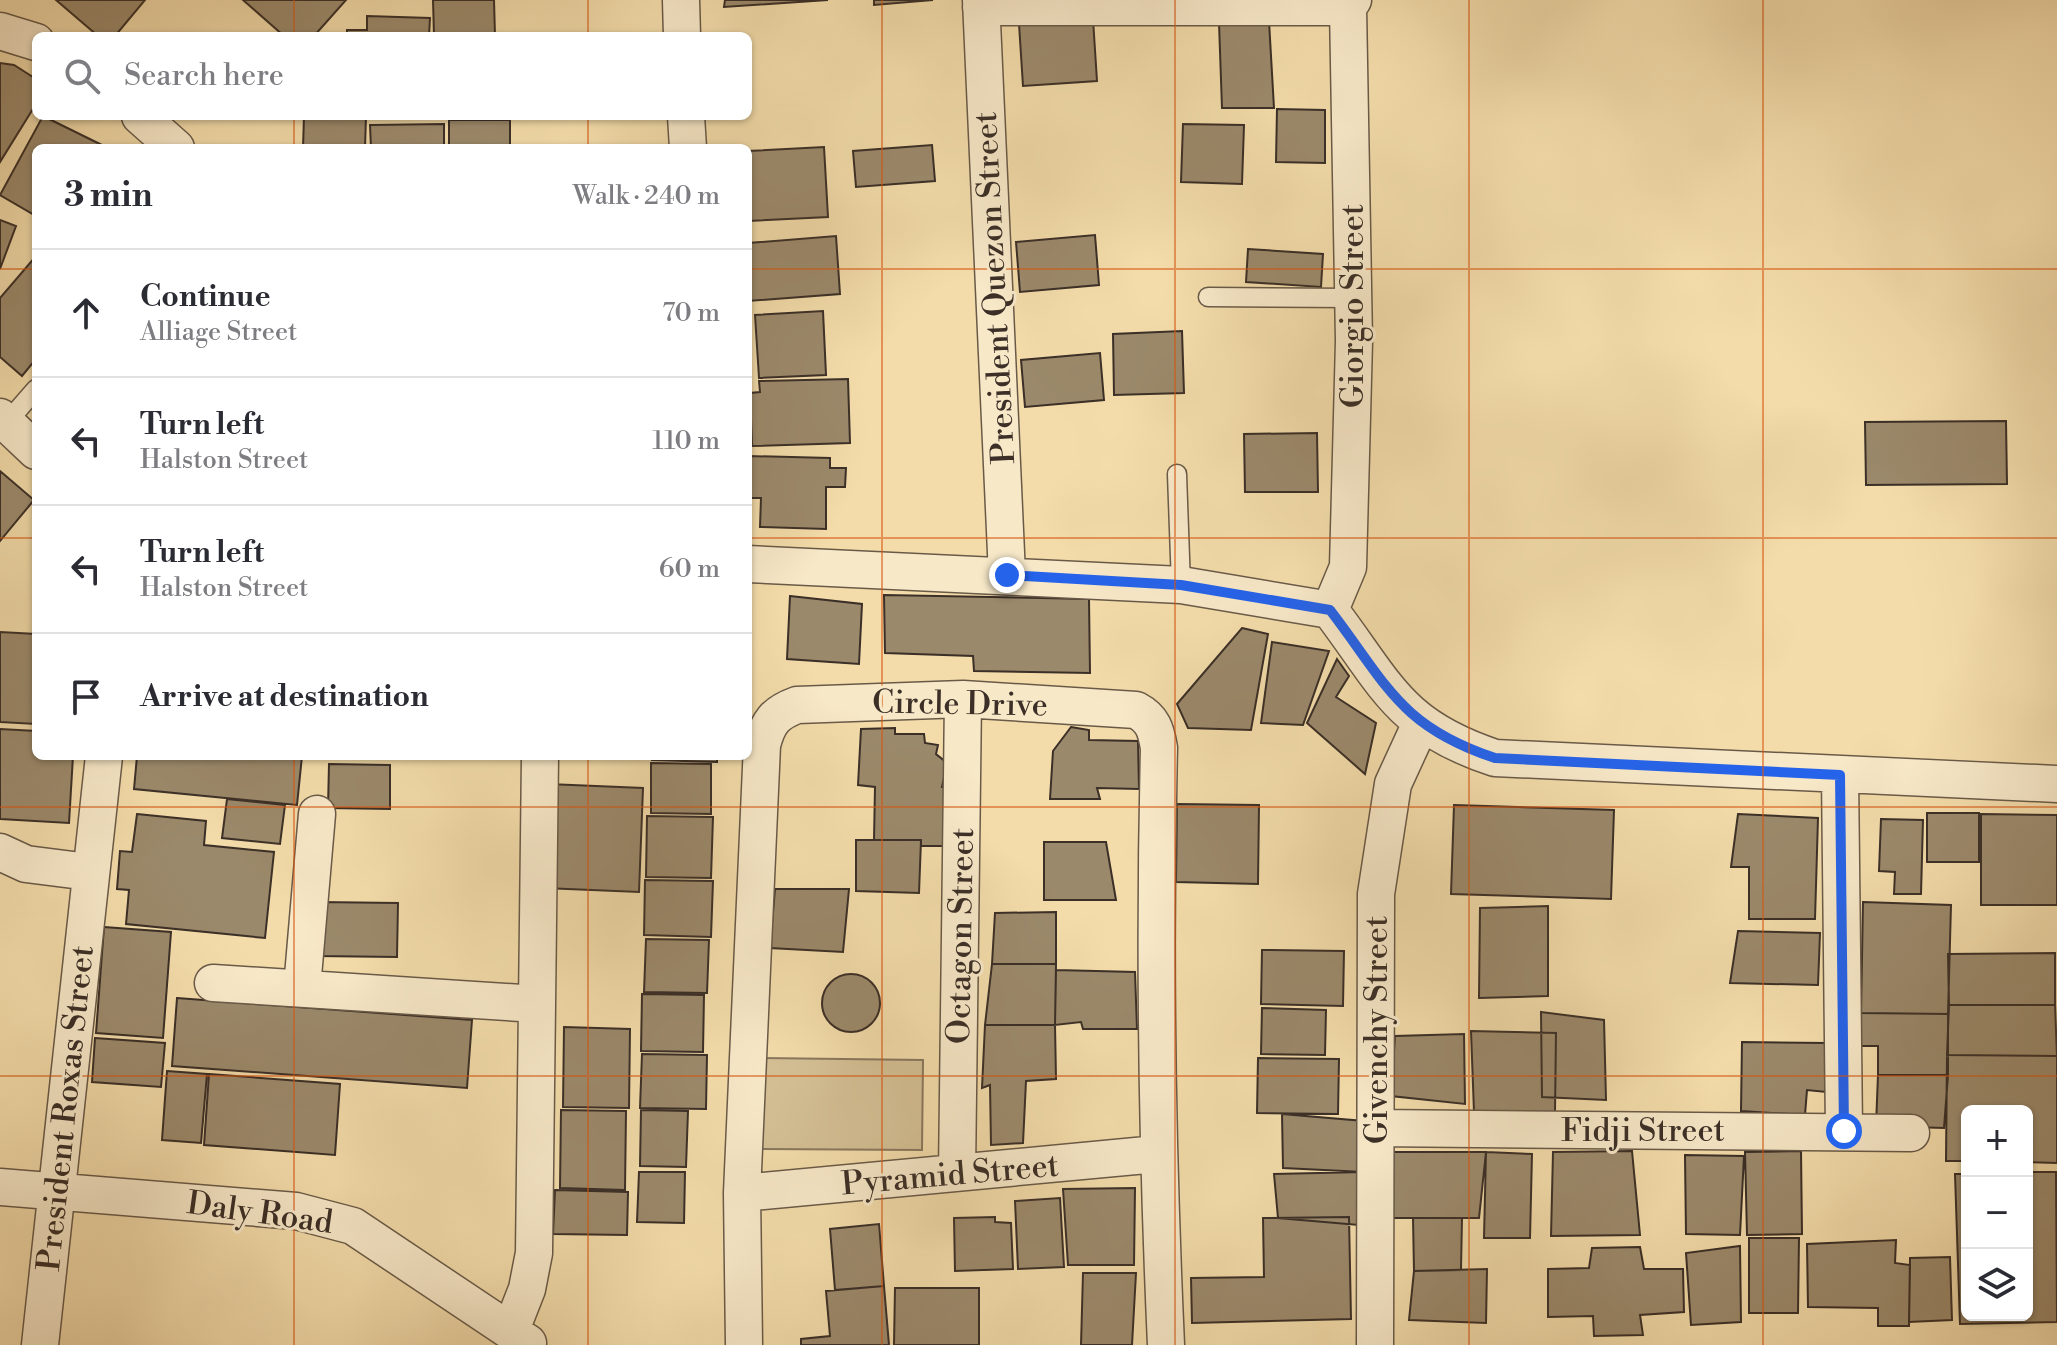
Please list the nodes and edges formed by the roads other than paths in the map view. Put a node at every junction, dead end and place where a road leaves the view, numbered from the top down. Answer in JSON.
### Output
{"nodes":[{"id":1,"x":681,"y":0,"type":"edge"},
{"id":2,"x":1351,"y":3,"type":"edge"},
{"id":3,"x":981,"y":4,"type":"edge"},
{"id":4,"x":0,"y":31,"type":"edge"},
{"id":5,"x":682,"y":32,"type":"edge"},
{"id":6,"x":32,"y":41,"type":"edge"},
{"id":7,"x":144,"y":120,"type":"edge"},
{"id":8,"x":686,"y":120,"type":"edge"},
{"id":9,"x":172,"y":144,"type":"edge"},
{"id":10,"x":688,"y":144,"type":"edge"},
{"id":11,"x":1208,"y":297,"type":"dead end"},
{"id":12,"x":1353,"y":298,"type":"junction"},
{"id":13,"x":32,"y":393,"type":"edge"},
{"id":14,"x":2,"y":423,"type":"edge"},
{"id":15,"x":32,"y":448,"type":"edge"},
{"id":16,"x":1177,"y":474,"type":"dead end"},
{"id":17,"x":752,"y":564,"type":"edge"},
{"id":18,"x":1007,"y":575,"type":"junction"},
{"id":19,"x":1181,"y":585,"type":"junction"},
{"id":20,"x":1330,"y":610,"type":"junction"},
{"id":21,"x":963,"y":699,"type":"junction"},
{"id":22,"x":1421,"y":723,"type":"junction"},
{"id":23,"x":103,"y":760,"type":"edge"},
{"id":24,"x":540,"y":760,"type":"edge"},
{"id":25,"x":1840,"y":775,"type":"junction"},
{"id":26,"x":2057,"y":784,"type":"edge"},
{"id":27,"x":317,"y":814,"type":"dead end"},
{"id":28,"x":0,"y":852,"type":"edge"},
{"id":29,"x":89,"y":872,"type":"junction"},
{"id":30,"x":213,"y":983,"type":"dead end"},
{"id":31,"x":302,"y":988,"type":"junction"},
{"id":32,"x":537,"y":1004,"type":"junction"},
{"id":33,"x":1376,"y":1128,"type":"junction"},
{"id":34,"x":1844,"y":1131,"type":"junction"},
{"id":35,"x":1911,"y":1133,"type":"dead end"},
{"id":36,"x":1157,"y":1154,"type":"junction"},
{"id":37,"x":957,"y":1173,"type":"junction"},
{"id":38,"x":0,"y":1187,"type":"edge"},
{"id":39,"x":56,"y":1190,"type":"junction"},
{"id":40,"x":742,"y":1193,"type":"junction"},
{"id":41,"x":521,"y":1338,"type":"edge"},
{"id":42,"x":40,"y":1345,"type":"edge"},
{"id":43,"x":744,"y":1345,"type":"edge"},
{"id":44,"x":1166,"y":1345,"type":"edge"},
{"id":45,"x":1375,"y":1345,"type":"edge"}],
"edges":[{"from":1,"to":5,"type":"street"},
{"from":2,"to":3,"type":"street"},
{"from":2,"to":12,"type":"street","name":"Giorgio Street"},
{"from":3,"to":18,"type":"street","name":"President Quezon Street"},
{"from":4,"to":6,"type":"street"},
{"from":7,"to":9,"type":"street"},
{"from":8,"to":10,"type":"street"},
{"from":11,"to":12,"type":"lane"},
{"from":12,"to":20,"type":"street","name":"Giorgio Street"},
{"from":13,"to":14,"type":"lane"},
{"from":14,"to":15,"type":"street"},
{"from":16,"to":19,"type":"lane"},
{"from":17,"to":18,"type":"street"},
{"from":18,"to":19,"type":"street"},
{"from":19,"to":20,"type":"street"},
{"from":20,"to":22,"type":"street"},
{"from":21,"to":36,"type":"street","name":"Circle Drive"},
{"from":21,"to":37,"type":"street","name":"Octagon Street"},
{"from":21,"to":40,"type":"street","name":"Circle Drive"},
{"from":22,"to":25,"type":"street"},
{"from":22,"to":33,"type":"street","name":"Givenchy Street"},
{"from":23,"to":29,"type":"street","name":"President Roxas Street"},
{"from":24,"to":32,"type":"street"},
{"from":25,"to":26,"type":"street"},
{"from":25,"to":34,"type":"street"},
{"from":27,"to":31,"type":"street"},
{"from":28,"to":29,"type":"street"},
{"from":29,"to":39,"type":"street","name":"President Roxas Street"},
{"from":30,"to":31,"type":"street"},
{"from":31,"to":32,"type":"street"},
{"from":32,"to":41,"type":"street"},
{"from":33,"to":34,"type":"street","name":"Fidji Street"},
{"from":33,"to":45,"type":"street","name":"Givenchy Street"},
{"from":34,"to":35,"type":"street","name":"Fidji Street"},
{"from":36,"to":37,"type":"street","name":"Pyramid Street"},
{"from":36,"to":44,"type":"street","name":"Circle Drive"},
{"from":37,"to":40,"type":"street","name":"Pyramid Street"},
{"from":38,"to":39,"type":"street","name":"Daly Road"},
{"from":39,"to":41,"type":"street","name":"Daly Road"},
{"from":39,"to":42,"type":"street","name":"President Roxas Street"},
{"from":40,"to":43,"type":"street","name":"Circle Drive"}]}
